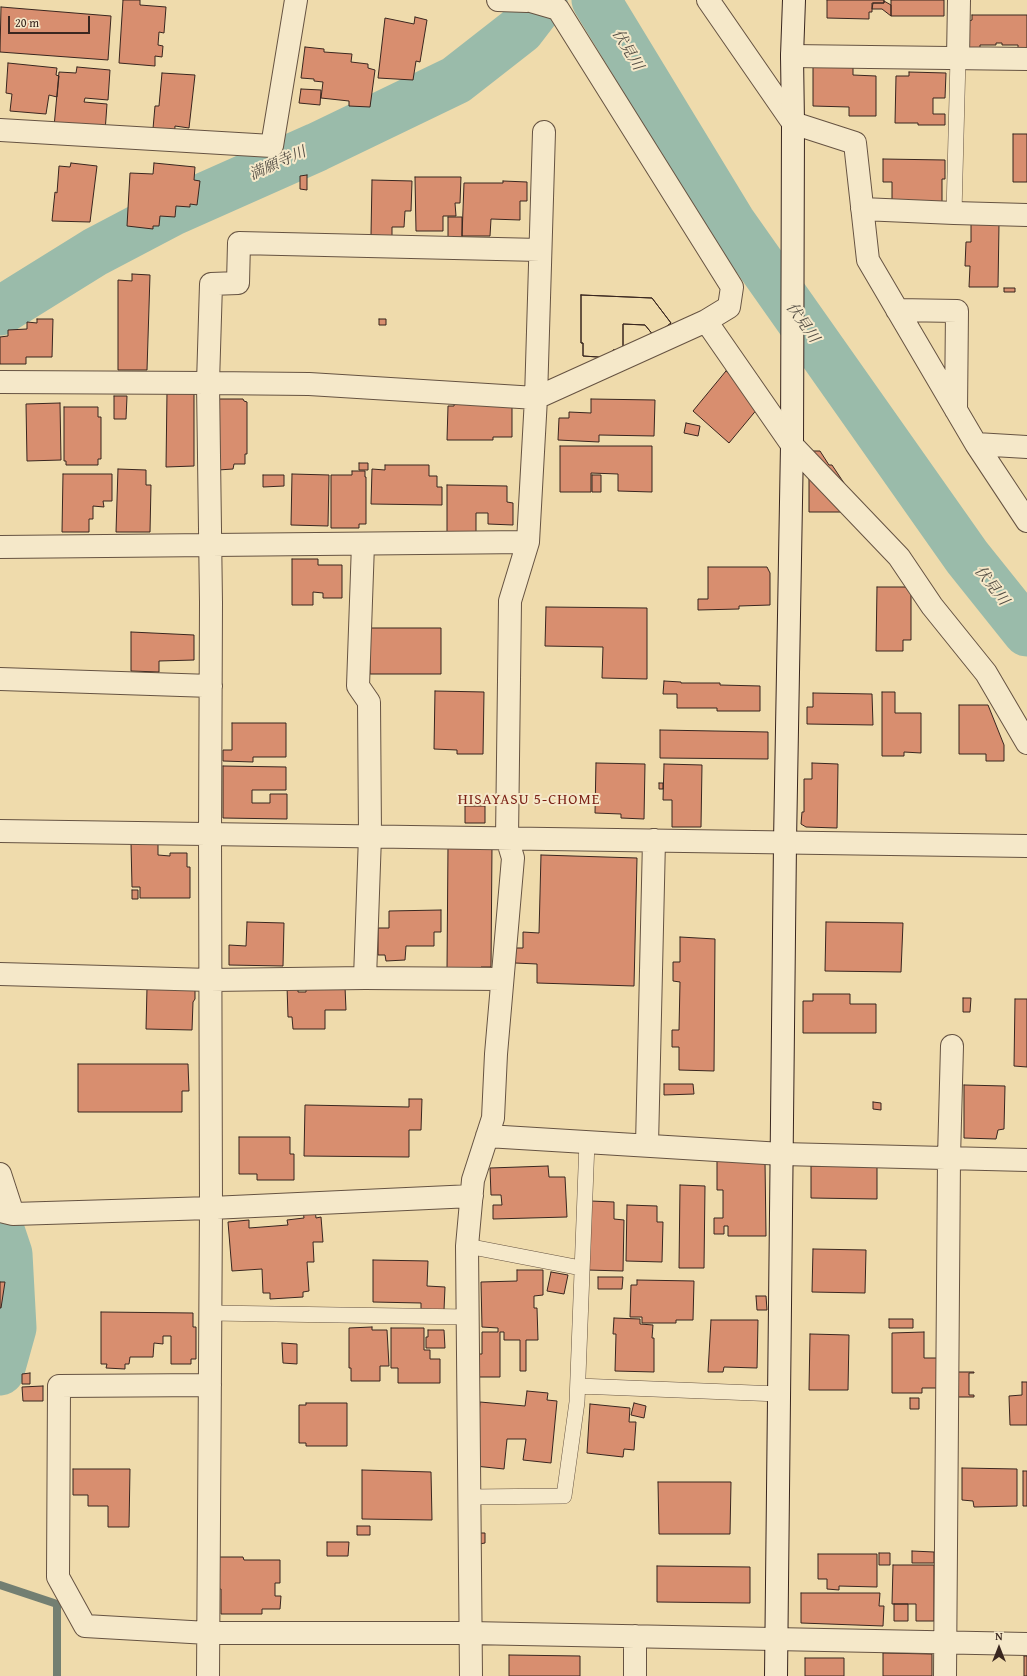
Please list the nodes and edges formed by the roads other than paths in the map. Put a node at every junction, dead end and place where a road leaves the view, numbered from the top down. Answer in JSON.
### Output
{"nodes":[{"id":1,"x":296,"y":0,"type":"edge"},
{"id":2,"x":498,"y":0,"type":"edge"},
{"id":3,"x":527,"y":0,"type":"edge"},
{"id":4,"x":708,"y":0,"type":"edge"},
{"id":5,"x":794,"y":0,"type":"edge"},
{"id":6,"x":959,"y":0,"type":"edge"},
{"id":7,"x":792,"y":56,"type":"junction"},
{"id":8,"x":958,"y":58,"type":"junction"},
{"id":9,"x":1027,"y":59,"type":"edge"},
{"id":10,"x":793,"y":123,"type":"junction"},
{"id":11,"x":0,"y":130,"type":"edge"},
{"id":12,"x":544,"y":132,"type":"dead end"},
{"id":13,"x":862,"y":209,"type":"junction"},
{"id":14,"x":954,"y":213,"type":"junction"},
{"id":15,"x":1027,"y":215,"type":"edge"},
{"id":16,"x":540,"y":250,"type":"junction"},
{"id":17,"x":897,"y":310,"type":"junction"},
{"id":18,"x":706,"y":321,"type":"junction"},
{"id":19,"x":0,"y":382,"type":"edge"},
{"id":20,"x":208,"y":383,"type":"junction"},
{"id":21,"x":536,"y":398,"type":"junction"},
{"id":22,"x":956,"y":410,"type":"junction"},
{"id":23,"x":976,"y":444,"type":"junction"},
{"id":24,"x":792,"y":445,"type":"junction"},
{"id":25,"x":1027,"y":447,"type":"edge"},
{"id":26,"x":1027,"y":521,"type":"edge"},
{"id":27,"x":528,"y":542,"type":"junction"},
{"id":28,"x":363,"y":544,"type":"junction"},
{"id":29,"x":211,"y":545,"type":"junction"},
{"id":30,"x":0,"y":547,"type":"edge"},
{"id":31,"x":0,"y":679,"type":"edge"},
{"id":32,"x":211,"y":686,"type":"junction"},
{"id":33,"x":1027,"y":743,"type":"edge"},
{"id":34,"x":0,"y":830,"type":"edge"},
{"id":35,"x":210,"y":833,"type":"junction"},
{"id":36,"x":370,"y":836,"type":"junction"},
{"id":37,"x":507,"y":838,"type":"junction"},
{"id":38,"x":654,"y":840,"type":"junction"},
{"id":39,"x":785,"y":842,"type":"junction"},
{"id":40,"x":1027,"y":846,"type":"edge"},
{"id":41,"x":0,"y":974,"type":"edge"},
{"id":42,"x":365,"y":978,"type":"junction"},
{"id":43,"x":502,"y":979,"type":"junction"},
{"id":44,"x":210,"y":980,"type":"junction"},
{"id":45,"x":952,"y":1046,"type":"dead end"},
{"id":46,"x":487,"y":1136,"type":"junction"},
{"id":47,"x":586,"y":1142,"type":"junction"},
{"id":48,"x":647,"y":1145,"type":"junction"},
{"id":49,"x":782,"y":1154,"type":"junction"},
{"id":50,"x":949,"y":1158,"type":"junction"},
{"id":51,"x":1027,"y":1160,"type":"edge"},
{"id":52,"x":0,"y":1174,"type":"edge"},
{"id":53,"x":472,"y":1196,"type":"junction"},
{"id":54,"x":211,"y":1208,"type":"junction"},
{"id":55,"x":5,"y":1212,"type":"edge"},
{"id":56,"x":467,"y":1246,"type":"junction"},
{"id":57,"x":581,"y":1268,"type":"junction"},
{"id":58,"x":211,"y":1313,"type":"junction"},
{"id":59,"x":468,"y":1317,"type":"junction"},
{"id":60,"x":210,"y":1385,"type":"junction"},
{"id":61,"x":578,"y":1386,"type":"junction"},
{"id":62,"x":779,"y":1394,"type":"junction"},
{"id":63,"x":469,"y":1497,"type":"junction"},
{"id":64,"x":208,"y":1633,"type":"junction"},
{"id":65,"x":470,"y":1633,"type":"junction"},
{"id":66,"x":635,"y":1636,"type":"junction"},
{"id":67,"x":777,"y":1639,"type":"junction"},
{"id":68,"x":945,"y":1642,"type":"junction"},
{"id":69,"x":1027,"y":1644,"type":"edge"},
{"id":70,"x":208,"y":1676,"type":"edge"},
{"id":71,"x":470,"y":1676,"type":"edge"},
{"id":72,"x":634,"y":1676,"type":"edge"},
{"id":73,"x":776,"y":1676,"type":"edge"},
{"id":74,"x":945,"y":1676,"type":"edge"}],
"edges":[{"from":1,"to":11,"type":"street"},
{"from":2,"to":3,"type":"street"},
{"from":3,"to":18,"type":"street"},
{"from":4,"to":10,"type":"street"},
{"from":5,"to":7,"type":"street"},
{"from":6,"to":8,"type":"street"},
{"from":7,"to":8,"type":"street"},
{"from":7,"to":10,"type":"street"},
{"from":8,"to":9,"type":"street"},
{"from":8,"to":14,"type":"lane"},
{"from":10,"to":13,"type":"street"},
{"from":10,"to":24,"type":"street"},
{"from":12,"to":16,"type":"street"},
{"from":13,"to":14,"type":"street"},
{"from":13,"to":17,"type":"street"},
{"from":14,"to":15,"type":"street"},
{"from":16,"to":20,"type":"street"},
{"from":16,"to":21,"type":"street"},
{"from":17,"to":22,"type":"street"},
{"from":17,"to":22,"type":"street"},
{"from":18,"to":21,"type":"street"},
{"from":18,"to":24,"type":"street"},
{"from":19,"to":20,"type":"street"},
{"from":20,"to":21,"type":"street"},
{"from":20,"to":29,"type":"street"},
{"from":21,"to":27,"type":"street"},
{"from":22,"to":23,"type":"street"},
{"from":23,"to":25,"type":"street"},
{"from":23,"to":26,"type":"street"},
{"from":24,"to":33,"type":"street"},
{"from":24,"to":39,"type":"street"},
{"from":27,"to":28,"type":"street"},
{"from":27,"to":37,"type":"street"},
{"from":28,"to":29,"type":"street"},
{"from":28,"to":36,"type":"street"},
{"from":29,"to":30,"type":"street"},
{"from":29,"to":32,"type":"street"},
{"from":31,"to":32,"type":"street"},
{"from":32,"to":35,"type":"street"},
{"from":34,"to":35,"type":"street"},
{"from":35,"to":36,"type":"street"},
{"from":35,"to":44,"type":"street"},
{"from":36,"to":37,"type":"street"},
{"from":36,"to":42,"type":"street"},
{"from":37,"to":38,"type":"street"},
{"from":37,"to":43,"type":"street"},
{"from":38,"to":39,"type":"street"},
{"from":38,"to":48,"type":"street"},
{"from":39,"to":40,"type":"street"},
{"from":39,"to":49,"type":"street"},
{"from":41,"to":44,"type":"street"},
{"from":42,"to":43,"type":"street"},
{"from":42,"to":44,"type":"street"},
{"from":43,"to":46,"type":"street"},
{"from":44,"to":54,"type":"street"},
{"from":45,"to":50,"type":"street"},
{"from":46,"to":47,"type":"street"},
{"from":46,"to":53,"type":"street"},
{"from":47,"to":48,"type":"street"},
{"from":47,"to":57,"type":"lane"},
{"from":48,"to":49,"type":"street"},
{"from":49,"to":50,"type":"street"},
{"from":49,"to":62,"type":"street"},
{"from":50,"to":51,"type":"street"},
{"from":50,"to":68,"type":"street"},
{"from":52,"to":55,"type":"street"},
{"from":53,"to":54,"type":"street"},
{"from":53,"to":56,"type":"street"},
{"from":54,"to":55,"type":"street"},
{"from":54,"to":58,"type":"street"},
{"from":56,"to":57,"type":"lane"},
{"from":56,"to":59,"type":"street"},
{"from":57,"to":61,"type":"lane"},
{"from":58,"to":59,"type":"lane"},
{"from":58,"to":60,"type":"street"},
{"from":59,"to":63,"type":"street"},
{"from":60,"to":64,"type":"street"},
{"from":60,"to":64,"type":"street"},
{"from":61,"to":62,"type":"lane"},
{"from":61,"to":63,"type":"lane"},
{"from":62,"to":67,"type":"street"},
{"from":63,"to":65,"type":"street"},
{"from":64,"to":65,"type":"street"},
{"from":64,"to":70,"type":"street"},
{"from":65,"to":66,"type":"street"},
{"from":65,"to":71,"type":"street"},
{"from":66,"to":67,"type":"street"},
{"from":66,"to":72,"type":"street"},
{"from":67,"to":68,"type":"street"},
{"from":67,"to":73,"type":"street"},
{"from":68,"to":69,"type":"street"},
{"from":68,"to":74,"type":"street"}]}
